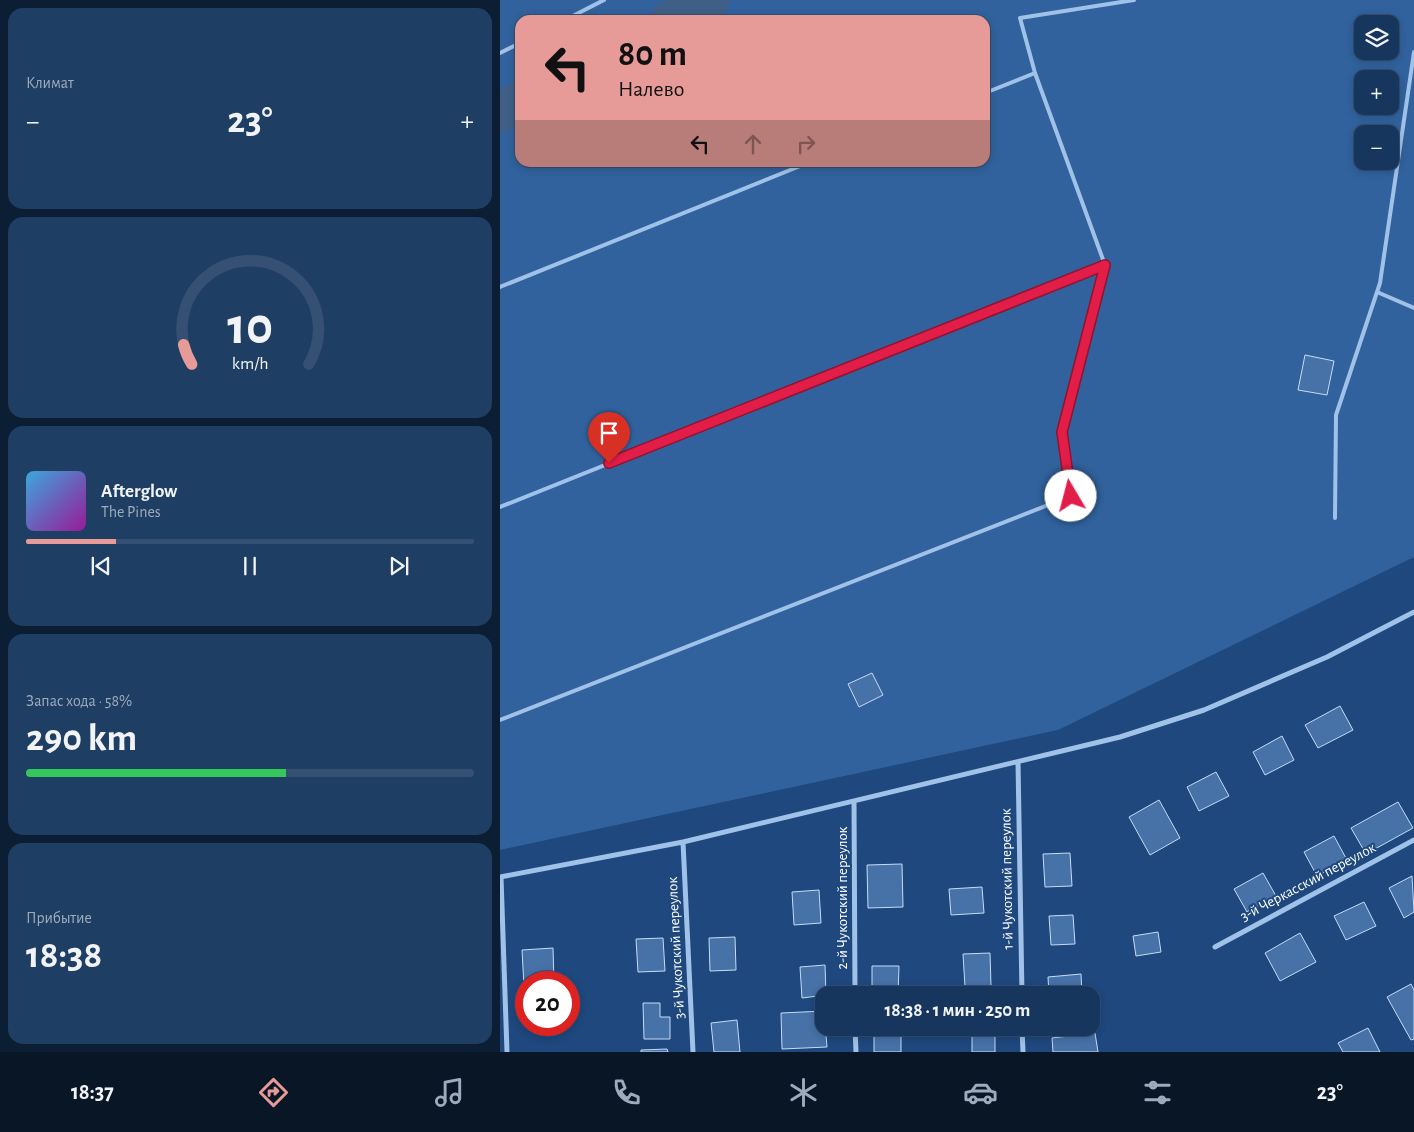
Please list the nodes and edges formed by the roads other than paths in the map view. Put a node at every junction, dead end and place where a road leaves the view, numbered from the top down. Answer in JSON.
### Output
{"nodes":[{"id":1,"x":604,"y":0,"type":"edge"},
{"id":2,"x":1134,"y":0,"type":"edge"},
{"id":3,"x":575,"y":15,"type":"edge"},
{"id":4,"x":515,"y":46,"type":"edge"},
{"id":5,"x":1414,"y":52,"type":"edge"},
{"id":6,"x":500,"y":53,"type":"edge"},
{"id":7,"x":1035,"y":72,"type":"junction"},
{"id":8,"x":990,"y":90,"type":"edge"},
{"id":9,"x":798,"y":167,"type":"edge"},
{"id":10,"x":1105,"y":265,"type":"junction"},
{"id":11,"x":500,"y":287,"type":"edge"},
{"id":12,"x":1377,"y":292,"type":"junction"},
{"id":13,"x":1414,"y":308,"type":"edge"},
{"id":14,"x":500,"y":507,"type":"edge"},
{"id":15,"x":1335,"y":518,"type":"dead end"},
{"id":16,"x":1414,"y":612,"type":"edge"},
{"id":17,"x":500,"y":720,"type":"edge"},
{"id":18,"x":1018,"y":762,"type":"junction"},
{"id":19,"x":854,"y":801,"type":"junction"},
{"id":20,"x":1414,"y":840,"type":"edge"},
{"id":21,"x":683,"y":842,"type":"junction"},
{"id":22,"x":501,"y":877,"type":"edge"},
{"id":23,"x":1215,"y":947,"type":"dead end"},
{"id":24,"x":855,"y":986,"type":"edge"},
{"id":25,"x":1022,"y":986,"type":"edge"},
{"id":26,"x":856,"y":1036,"type":"edge"},
{"id":27,"x":1022,"y":1036,"type":"edge"},
{"id":28,"x":507,"y":1052,"type":"edge"},
{"id":29,"x":693,"y":1052,"type":"edge"},
{"id":30,"x":856,"y":1052,"type":"edge"},
{"id":31,"x":1023,"y":1052,"type":"edge"}],
"edges":[{"from":1,"to":3,"type":"lane"},
{"from":2,"to":7,"type":"lane"},
{"from":4,"to":6,"type":"lane"},
{"from":5,"to":12,"type":"lane"},
{"from":7,"to":8,"type":"lane"},
{"from":7,"to":10,"type":"lane"},
{"from":9,"to":11,"type":"lane"},
{"from":10,"to":14,"type":"lane"},
{"from":10,"to":17,"type":"lane"},
{"from":12,"to":13,"type":"lane"},
{"from":12,"to":15,"type":"lane"},
{"from":16,"to":18,"type":"street"},
{"from":18,"to":19,"type":"street"},
{"from":18,"to":25,"type":"street","name":"1-й Чукотский переулок"},
{"from":19,"to":21,"type":"street"},
{"from":19,"to":24,"type":"street","name":"2-й Чукотский переулок"},
{"from":20,"to":23,"type":"street","name":"3-й Черкасский переулок"},
{"from":21,"to":22,"type":"street"},
{"from":21,"to":29,"type":"street","name":"3-й Чукотский переулок"},
{"from":22,"to":28,"type":"street"},
{"from":26,"to":30,"type":"street"},
{"from":27,"to":31,"type":"street"}]}
